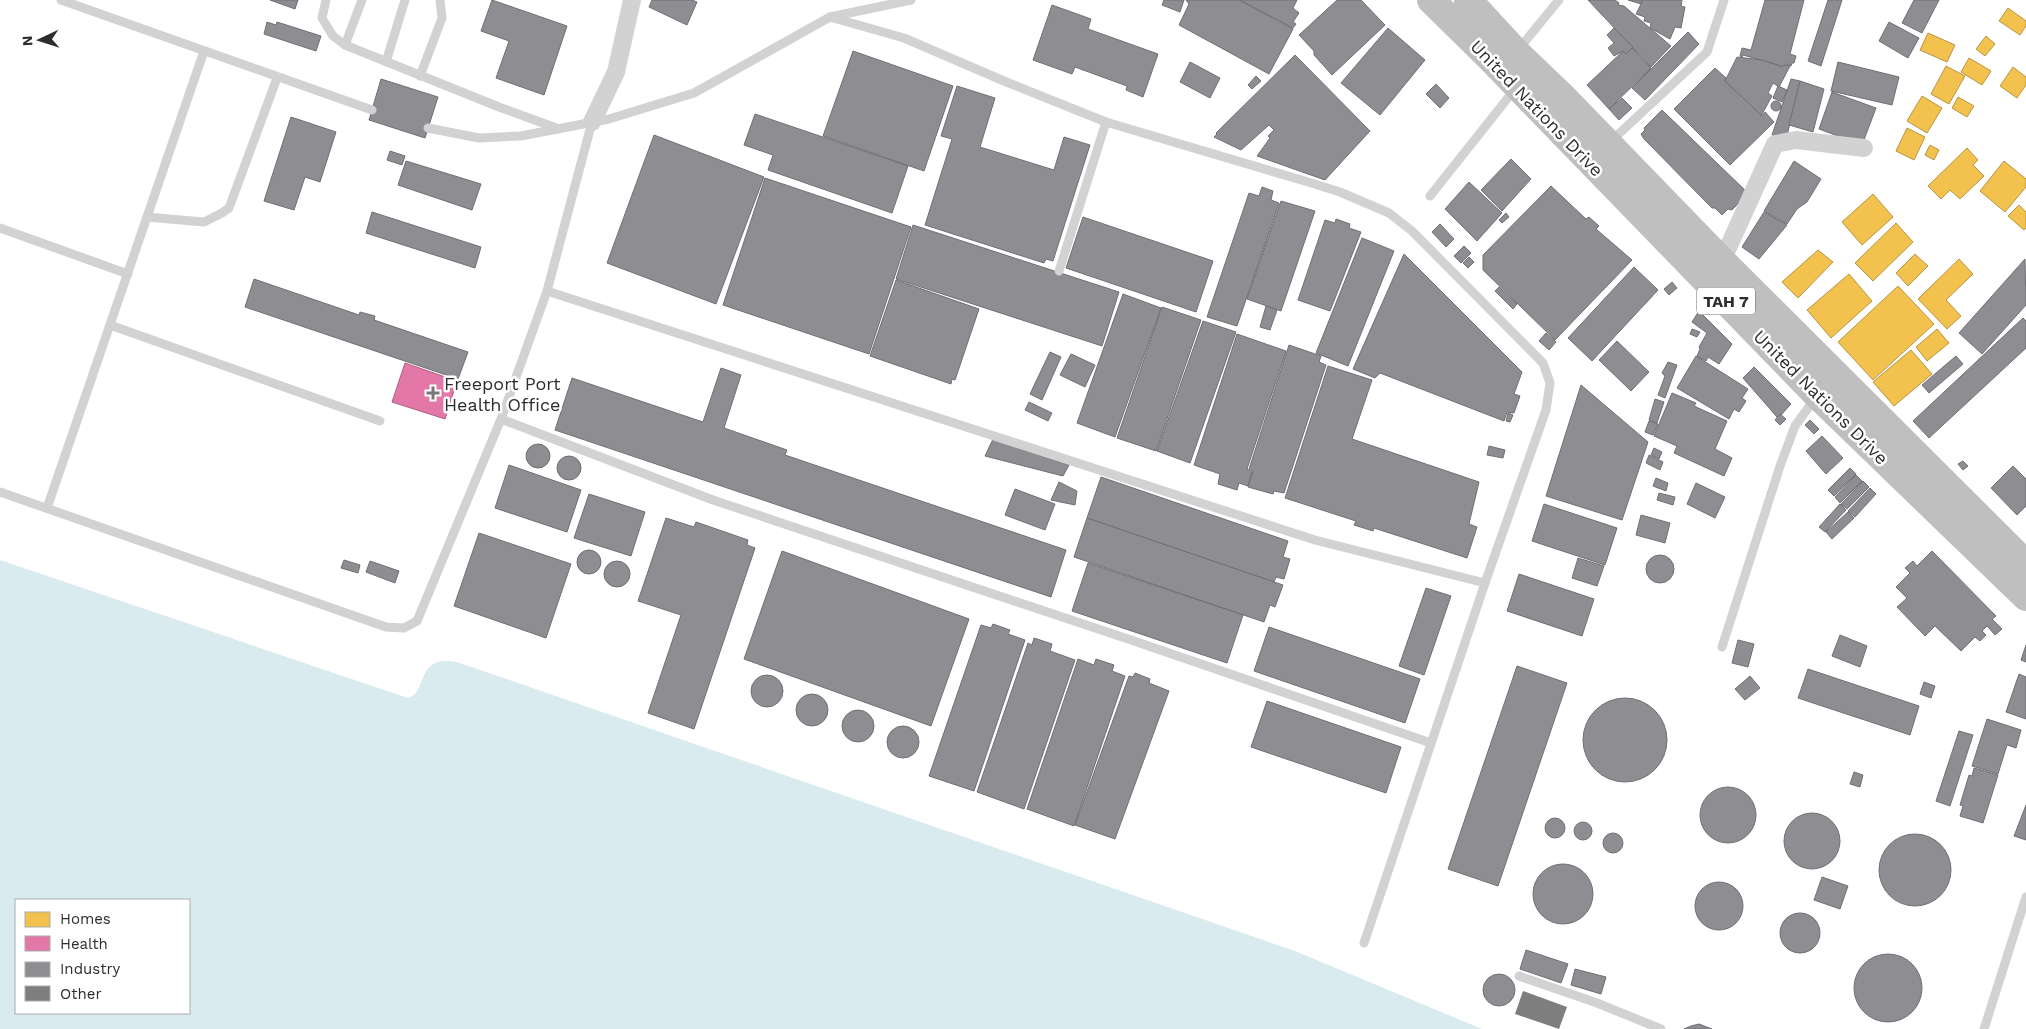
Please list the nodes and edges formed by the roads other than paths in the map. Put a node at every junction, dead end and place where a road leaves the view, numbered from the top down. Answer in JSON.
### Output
{"nodes":[{"id":1,"x":60,"y":0,"type":"edge"},
{"id":2,"x":326,"y":0,"type":"edge"},
{"id":3,"x":362,"y":0,"type":"edge"},
{"id":4,"x":405,"y":0,"type":"edge"},
{"id":5,"x":440,"y":0,"type":"edge"},
{"id":6,"x":632,"y":0,"type":"edge"},
{"id":7,"x":911,"y":0,"type":"edge"},
{"id":8,"x":1431,"y":0,"type":"edge"},
{"id":9,"x":1468,"y":0,"type":"edge"},
{"id":10,"x":1559,"y":0,"type":"edge"},
{"id":11,"x":1724,"y":0,"type":"edge"},
{"id":12,"x":830,"y":17,"type":"junction"},
{"id":13,"x":345,"y":45,"type":"junction"},
{"id":14,"x":204,"y":51,"type":"junction"},
{"id":15,"x":1516,"y":52,"type":"junction"},
{"id":16,"x":386,"y":62,"type":"junction"},
{"id":17,"x":420,"y":76,"type":"junction"},
{"id":18,"x":278,"y":78,"type":"junction"},
{"id":19,"x":1517,"y":87,"type":"junction"},
{"id":20,"x":372,"y":110,"type":"dead end"},
{"id":21,"x":592,"y":122,"type":"junction"},
{"id":22,"x":1106,"y":122,"type":"junction"},
{"id":23,"x":428,"y":128,"type":"dead end"},
{"id":24,"x":559,"y":129,"type":"junction"},
{"id":25,"x":1608,"y":144,"type":"junction"},
{"id":26,"x":1864,"y":148,"type":"dead end"},
{"id":27,"x":1430,"y":196,"type":"dead end"},
{"id":28,"x":147,"y":217,"type":"junction"},
{"id":29,"x":0,"y":228,"type":"edge"},
{"id":30,"x":1722,"y":261,"type":"junction"},
{"id":31,"x":1059,"y":271,"type":"dead end"},
{"id":32,"x":128,"y":274,"type":"junction"},
{"id":33,"x":547,"y":290,"type":"junction"},
{"id":34,"x":110,"y":325,"type":"junction"},
{"id":35,"x":1818,"y":394,"type":"junction"},
{"id":36,"x":501,"y":419,"type":"junction"},
{"id":37,"x":380,"y":421,"type":"dead end"},
{"id":38,"x":0,"y":492,"type":"edge"},
{"id":39,"x":47,"y":508,"type":"junction"},
{"id":40,"x":2026,"y":564,"type":"edge"},
{"id":41,"x":1485,"y":583,"type":"junction"},
{"id":42,"x":2026,"y":597,"type":"edge"},
{"id":43,"x":1722,"y":646,"type":"dead end"},
{"id":44,"x":1431,"y":743,"type":"junction"},
{"id":45,"x":2026,"y":897,"type":"edge"},
{"id":46,"x":1364,"y":943,"type":"dead end"},
{"id":47,"x":1519,"y":976,"type":"dead end"},
{"id":48,"x":1661,"y":1029,"type":"edge"},
{"id":49,"x":1984,"y":1029,"type":"edge"}],
"edges":[{"from":1,"to":14,"type":"lane"},
{"from":2,"to":13,"type":"lane"},
{"from":3,"to":13,"type":"lane"},
{"from":4,"to":16,"type":"lane"},
{"from":5,"to":17,"type":"lane"},
{"from":6,"to":21,"type":"street"},
{"from":7,"to":12,"type":"lane"},
{"from":8,"to":19,"type":"highway","name":"United Nations Drive","number":"TAH 7"},
{"from":9,"to":15,"type":"highway","name":"United Nations Drive","number":"TAH 7"},
{"from":10,"to":15,"type":"lane"},
{"from":11,"to":25,"type":"lane"},
{"from":12,"to":21,"type":"lane"},
{"from":12,"to":22,"type":"lane"},
{"from":13,"to":16,"type":"lane"},
{"from":14,"to":18,"type":"lane"},
{"from":14,"to":28,"type":"lane"},
{"from":15,"to":25,"type":"highway","name":"United Nations Drive","number":"TAH 7"},
{"from":16,"to":17,"type":"lane"},
{"from":17,"to":24,"type":"lane"},
{"from":18,"to":20,"type":"lane"},
{"from":18,"to":28,"type":"lane"},
{"from":19,"to":27,"type":"lane"},
{"from":19,"to":35,"type":"highway","name":"United Nations Drive","number":"TAH 7"},
{"from":21,"to":24,"type":"lane"},
{"from":21,"to":33,"type":"lane"},
{"from":22,"to":31,"type":"lane"},
{"from":22,"to":41,"type":"lane"},
{"from":23,"to":24,"type":"lane"},
{"from":25,"to":30,"type":"highway","name":"United Nations Drive","number":"TAH 7"},
{"from":26,"to":30,"type":"street"},
{"from":28,"to":32,"type":"lane"},
{"from":29,"to":32,"type":"lane"},
{"from":30,"to":40,"type":"highway","name":"United Nations Drive","number":"TAH 7"},
{"from":32,"to":34,"type":"lane"},
{"from":33,"to":36,"type":"lane"},
{"from":33,"to":41,"type":"lane"},
{"from":34,"to":37,"type":"lane"},
{"from":34,"to":39,"type":"lane"},
{"from":35,"to":42,"type":"highway","name":"United Nations Drive","number":"TAH 7"},
{"from":35,"to":43,"type":"lane"},
{"from":36,"to":39,"type":"lane"},
{"from":36,"to":44,"type":"lane"},
{"from":38,"to":39,"type":"lane"},
{"from":41,"to":44,"type":"lane"},
{"from":44,"to":46,"type":"lane"},
{"from":45,"to":49,"type":"lane"},
{"from":47,"to":48,"type":"lane"}]}
